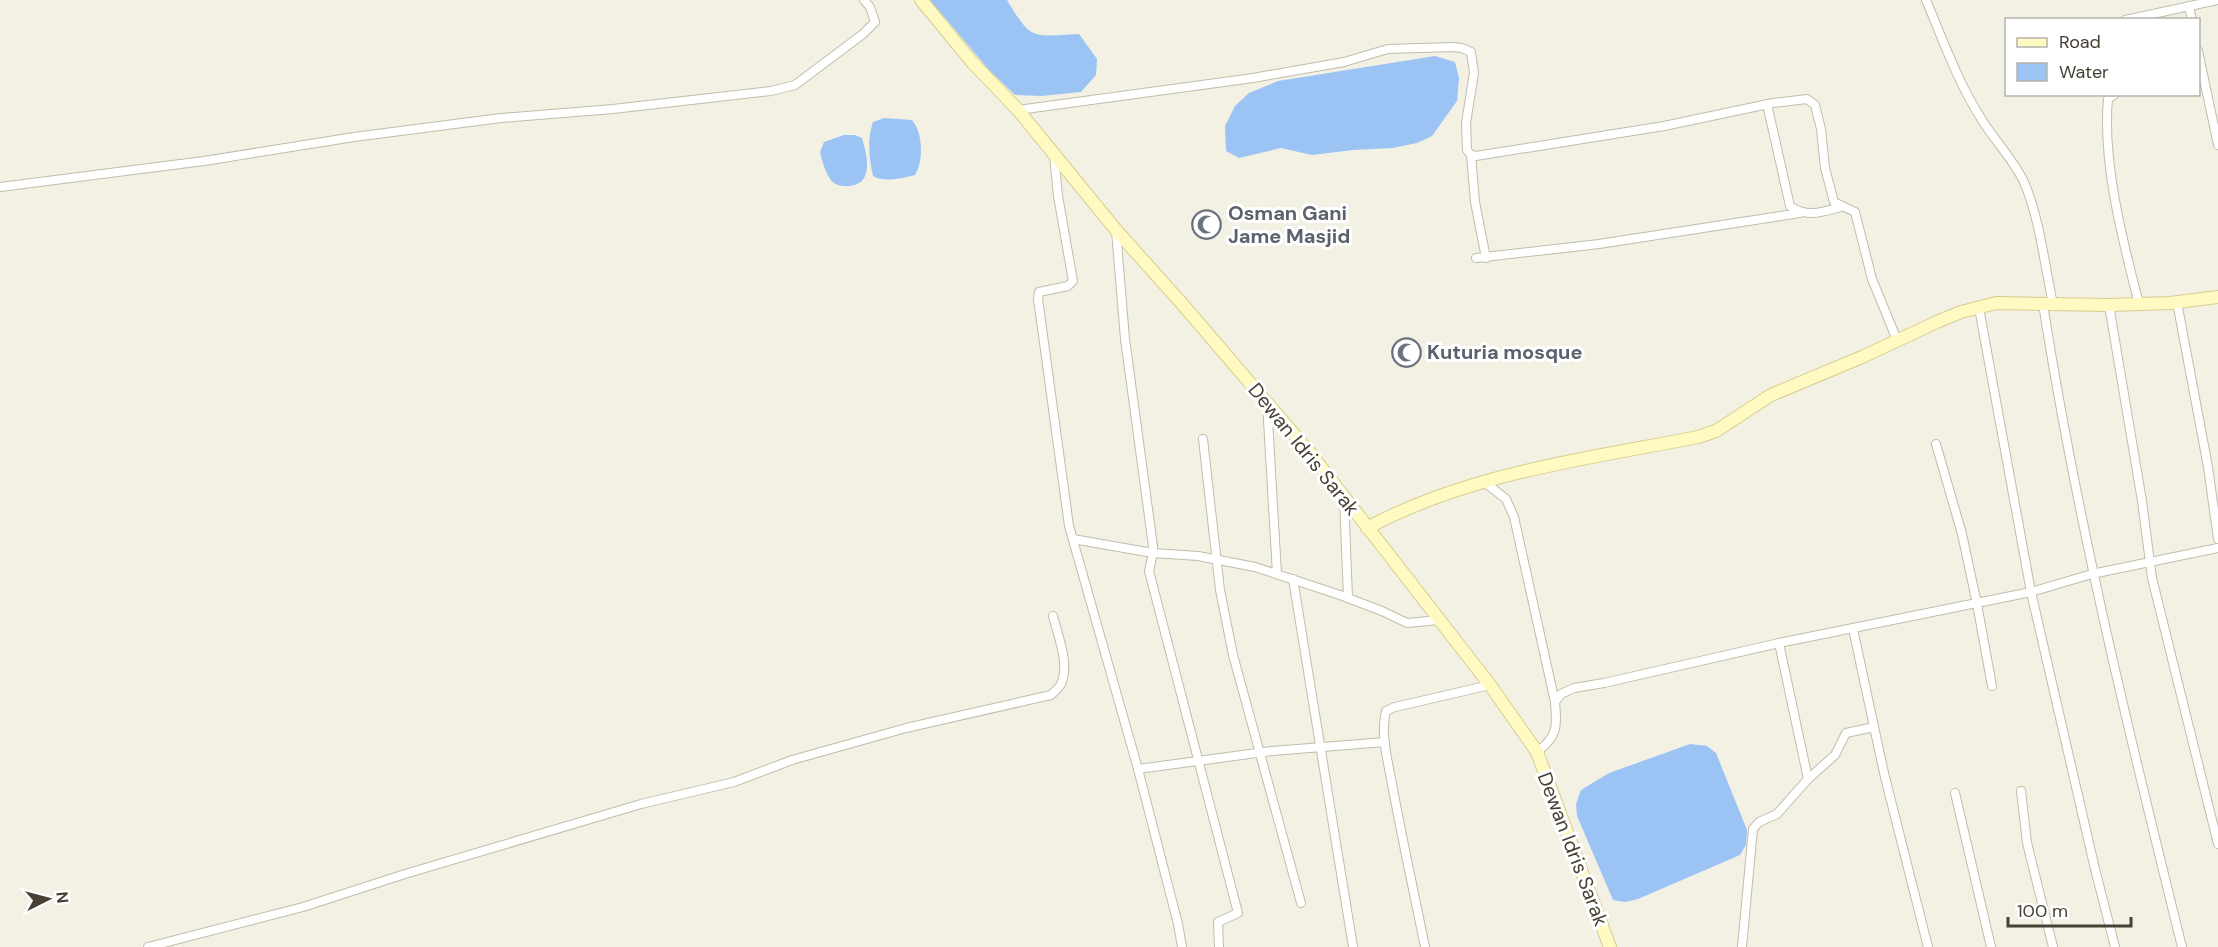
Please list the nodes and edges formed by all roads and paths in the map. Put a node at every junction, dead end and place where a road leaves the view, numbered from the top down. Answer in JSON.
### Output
{"nodes":[{"id":1,"x":864,"y":0,"type":"edge"},
{"id":2,"x":921,"y":0,"type":"edge"},
{"id":3,"x":1926,"y":0,"type":"edge"},
{"id":4,"x":2218,"y":0,"type":"edge"},
{"id":5,"x":2189,"y":6,"type":"junction"},
{"id":6,"x":2134,"y":18,"type":"edge"},
{"id":7,"x":2192,"y":18,"type":"edge"},
{"id":8,"x":2200,"y":56,"type":"edge"},
{"id":9,"x":2112,"y":96,"type":"edge"},
{"id":10,"x":1767,"y":104,"type":"junction"},
{"id":11,"x":1018,"y":110,"type":"junction"},
{"id":12,"x":2218,"y":145,"type":"edge"},
{"id":13,"x":1054,"y":154,"type":"junction"},
{"id":14,"x":1471,"y":155,"type":"junction"},
{"id":15,"x":0,"y":187,"type":"edge"},
{"id":16,"x":1841,"y":207,"type":"junction"},
{"id":17,"x":1800,"y":213,"type":"junction"},
{"id":18,"x":1116,"y":230,"type":"junction"},
{"id":19,"x":2218,"y":297,"type":"edge"},
{"id":20,"x":2177,"y":302,"type":"junction"},
{"id":21,"x":2048,"y":304,"type":"junction"},
{"id":22,"x":2139,"y":304,"type":"junction"},
{"id":23,"x":2109,"y":305,"type":"junction"},
{"id":24,"x":1979,"y":308,"type":"junction"},
{"id":25,"x":1897,"y":340,"type":"junction"},
{"id":26,"x":1267,"y":403,"type":"junction"},
{"id":27,"x":1203,"y":439,"type":"dead end"},
{"id":28,"x":1936,"y":444,"type":"dead end"},
{"id":29,"x":1483,"y":481,"type":"junction"},
{"id":30,"x":1344,"y":497,"type":"junction"},
{"id":31,"x":1367,"y":528,"type":"junction"},
{"id":32,"x":1073,"y":539,"type":"junction"},
{"id":33,"x":2218,"y":539,"type":"edge"},
{"id":34,"x":2218,"y":548,"type":"edge"},
{"id":35,"x":1153,"y":553,"type":"junction"},
{"id":36,"x":1216,"y":560,"type":"junction"},
{"id":37,"x":2150,"y":564,"type":"junction"},
{"id":38,"x":1277,"y":574,"type":"junction"},
{"id":39,"x":2092,"y":574,"type":"junction"},
{"id":40,"x":1293,"y":579,"type":"junction"},
{"id":41,"x":2031,"y":592,"type":"junction"},
{"id":42,"x":1348,"y":598,"type":"junction"},
{"id":43,"x":1977,"y":604,"type":"junction"},
{"id":44,"x":1053,"y":616,"type":"dead end"},
{"id":45,"x":1439,"y":620,"type":"junction"},
{"id":46,"x":1853,"y":629,"type":"junction"},
{"id":47,"x":1779,"y":643,"type":"junction"},
{"id":48,"x":1490,"y":685,"type":"junction"},
{"id":49,"x":1992,"y":686,"type":"dead end"},
{"id":50,"x":1555,"y":702,"type":"junction"},
{"id":51,"x":1874,"y":728,"type":"junction"},
{"id":52,"x":1385,"y":742,"type":"junction"},
{"id":53,"x":1319,"y":747,"type":"junction"},
{"id":54,"x":1260,"y":752,"type":"junction"},
{"id":55,"x":1537,"y":752,"type":"junction"},
{"id":56,"x":1197,"y":760,"type":"junction"},
{"id":57,"x":1138,"y":769,"type":"junction"},
{"id":58,"x":1808,"y":779,"type":"junction"},
{"id":59,"x":2021,"y":791,"type":"dead end"},
{"id":60,"x":1955,"y":794,"type":"dead end"},
{"id":61,"x":2218,"y":844,"type":"edge"},
{"id":62,"x":1301,"y":903,"type":"dead end"},
{"id":63,"x":148,"y":947,"type":"edge"},
{"id":64,"x":1182,"y":947,"type":"edge"},
{"id":65,"x":1219,"y":947,"type":"edge"},
{"id":66,"x":1353,"y":947,"type":"edge"},
{"id":67,"x":1425,"y":947,"type":"edge"},
{"id":68,"x":1610,"y":947,"type":"edge"},
{"id":69,"x":1742,"y":947,"type":"edge"},
{"id":70,"x":1928,"y":947,"type":"edge"},
{"id":71,"x":1991,"y":947,"type":"edge"},
{"id":72,"x":2053,"y":947,"type":"edge"},
{"id":73,"x":2115,"y":947,"type":"edge"},
{"id":74,"x":2182,"y":947,"type":"edge"}],
"edges":[{"from":1,"to":15,"type":"street"},
{"from":2,"to":11,"type":"main road","name":"Dewan Idris Sarak"},
{"from":3,"to":21,"type":"street"},
{"from":4,"to":5,"type":"street"},
{"from":5,"to":6,"type":"street"},
{"from":5,"to":7,"type":"street"},
{"from":8,"to":12,"type":"street"},
{"from":9,"to":22,"type":"street"},
{"from":10,"to":14,"type":"street"},
{"from":10,"to":16,"type":"street"},
{"from":10,"to":17,"type":"street"},
{"from":11,"to":13,"type":"main road","name":"Dewan Idris Sarak"},
{"from":11,"to":14,"type":"street"},
{"from":13,"to":18,"type":"main road","name":"Dewan Idris Sarak"},
{"from":13,"to":32,"type":"street"},
{"from":14,"to":17,"type":"street"},
{"from":16,"to":17,"type":"street"},
{"from":16,"to":25,"type":"street"},
{"from":18,"to":26,"type":"main road","name":"Dewan Idris Sarak"},
{"from":18,"to":35,"type":"street"},
{"from":19,"to":20,"type":"main road"},
{"from":20,"to":22,"type":"main road"},
{"from":20,"to":33,"type":"street"},
{"from":21,"to":23,"type":"main road"},
{"from":21,"to":24,"type":"main road"},
{"from":21,"to":39,"type":"street"},
{"from":22,"to":23,"type":"main road"},
{"from":23,"to":37,"type":"street"},
{"from":24,"to":25,"type":"main road"},
{"from":24,"to":41,"type":"street"},
{"from":25,"to":29,"type":"main road"},
{"from":26,"to":30,"type":"main road","name":"Dewan Idris Sarak"},
{"from":26,"to":38,"type":"street"},
{"from":27,"to":36,"type":"street"},
{"from":28,"to":43,"type":"street"},
{"from":29,"to":31,"type":"main road"},
{"from":29,"to":50,"type":"street"},
{"from":30,"to":31,"type":"main road","name":"Dewan Idris Sarak"},
{"from":30,"to":42,"type":"street"},
{"from":31,"to":45,"type":"main road","name":"Dewan Idris Sarak"},
{"from":32,"to":35,"type":"street"},
{"from":32,"to":57,"type":"street"},
{"from":34,"to":37,"type":"street"},
{"from":35,"to":36,"type":"street"},
{"from":35,"to":56,"type":"street"},
{"from":36,"to":38,"type":"street"},
{"from":36,"to":54,"type":"street"},
{"from":37,"to":39,"type":"street"},
{"from":37,"to":61,"type":"street"},
{"from":38,"to":40,"type":"street"},
{"from":39,"to":41,"type":"street"},
{"from":39,"to":74,"type":"street"},
{"from":40,"to":42,"type":"street"},
{"from":40,"to":53,"type":"street"},
{"from":41,"to":43,"type":"street"},
{"from":41,"to":73,"type":"street"},
{"from":42,"to":45,"type":"street"},
{"from":43,"to":46,"type":"street"},
{"from":43,"to":49,"type":"street"},
{"from":44,"to":63,"type":"street"},
{"from":45,"to":48,"type":"main road","name":"Dewan Idris Sarak"},
{"from":46,"to":47,"type":"street"},
{"from":46,"to":51,"type":"street"},
{"from":47,"to":50,"type":"street"},
{"from":47,"to":58,"type":"street"},
{"from":48,"to":52,"type":"street"},
{"from":48,"to":55,"type":"main road","name":"Dewan Idris Sarak"},
{"from":50,"to":55,"type":"street"},
{"from":51,"to":58,"type":"street"},
{"from":51,"to":70,"type":"street"},
{"from":52,"to":53,"type":"street"},
{"from":52,"to":67,"type":"street"},
{"from":53,"to":54,"type":"street"},
{"from":53,"to":66,"type":"street"},
{"from":54,"to":56,"type":"street"},
{"from":54,"to":62,"type":"street"},
{"from":55,"to":68,"type":"main road","name":"Dewan Idris Sarak"},
{"from":56,"to":57,"type":"street"},
{"from":56,"to":65,"type":"street"},
{"from":57,"to":64,"type":"street"},
{"from":58,"to":69,"type":"street"},
{"from":59,"to":72,"type":"street"},
{"from":60,"to":71,"type":"street"}]}
